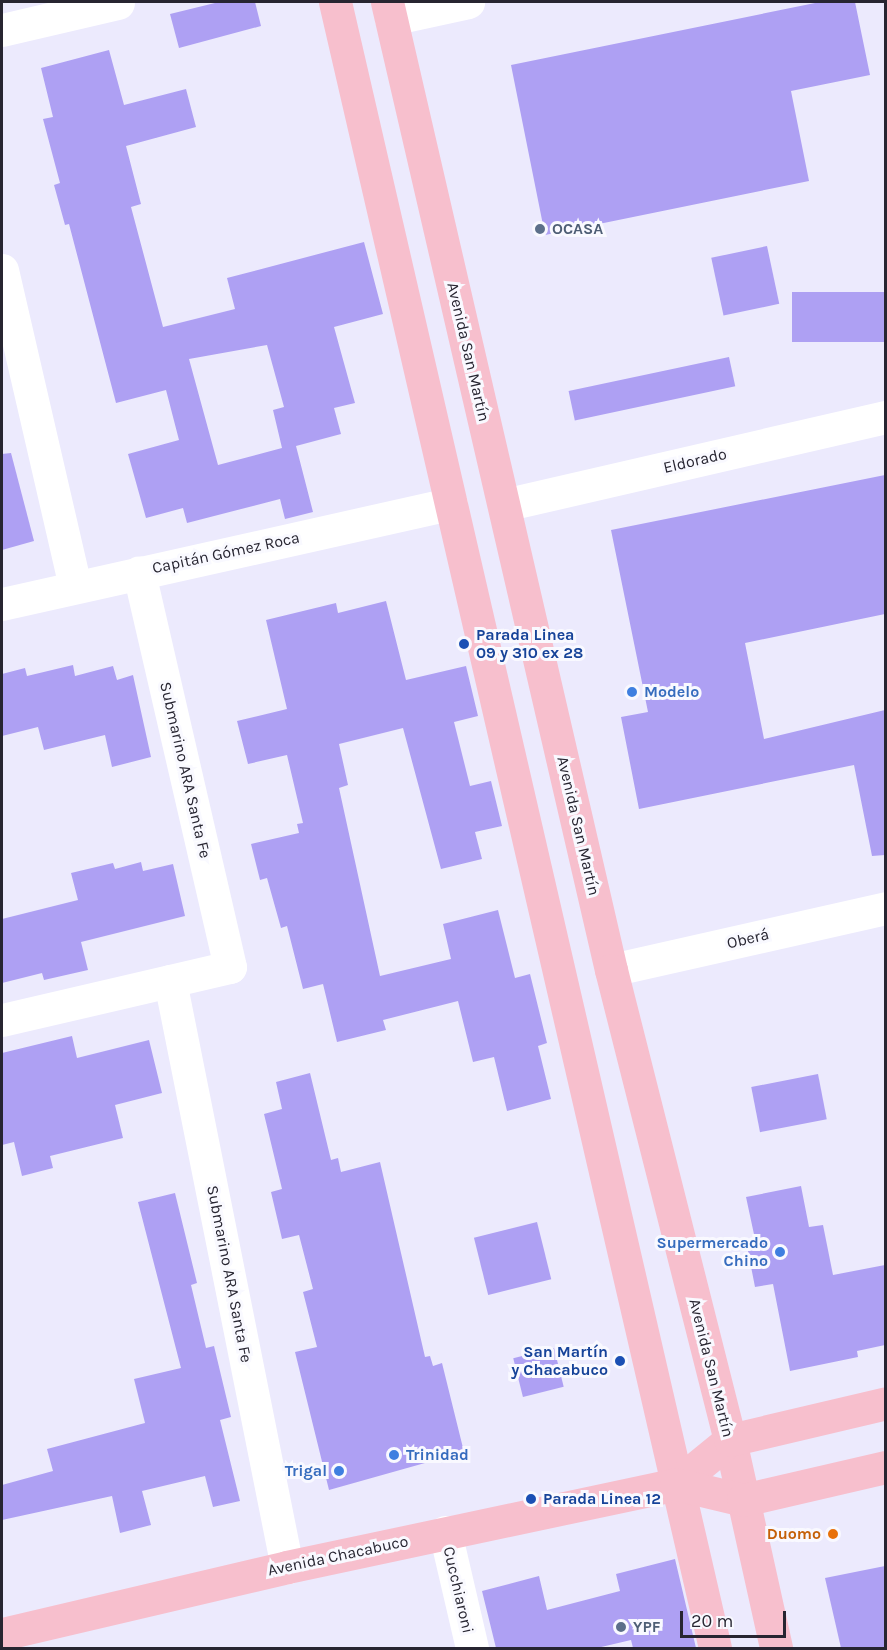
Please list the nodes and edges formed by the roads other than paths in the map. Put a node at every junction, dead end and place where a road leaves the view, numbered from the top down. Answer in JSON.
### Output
{"nodes":[{"id":1,"x":335,"y":2,"type":"edge"},
{"id":2,"x":468,"y":2,"type":"edge"},
{"id":3,"x":118,"y":3,"type":"edge"},
{"id":4,"x":389,"y":10,"type":"edge"},
{"id":5,"x":2,"y":30,"type":"edge"},
{"id":6,"x":2,"y":270,"type":"edge"},
{"id":7,"x":885,"y":417,"type":"edge"},
{"id":8,"x":451,"y":504,"type":"junction"},
{"id":9,"x":504,"y":506,"type":"junction"},
{"id":10,"x":139,"y":572,"type":"junction"},
{"id":11,"x":75,"y":587,"type":"junction"},
{"id":12,"x":2,"y":604,"type":"edge"},
{"id":13,"x":885,"y":908,"type":"edge"},
{"id":14,"x":611,"y":970,"type":"junction"},
{"id":15,"x":170,"y":981,"type":"junction"},
{"id":16,"x":2,"y":1020,"type":"edge"},
{"id":17,"x":885,"y":1403,"type":"edge"},
{"id":18,"x":730,"y":1440,"type":"junction"},
{"id":19,"x":885,"y":1467,"type":"edge"},
{"id":20,"x":676,"y":1484,"type":"junction"},
{"id":21,"x":742,"y":1500,"type":"junction"},
{"id":22,"x":445,"y":1532,"type":"junction"},
{"id":23,"x":287,"y":1567,"type":"junction"},
{"id":24,"x":2,"y":1634,"type":"edge"},
{"id":25,"x":472,"y":1648,"type":"edge"},
{"id":26,"x":715,"y":1648,"type":"edge"},
{"id":27,"x":776,"y":1648,"type":"edge"}],
"edges":[{"from":1,"to":8,"type":"main road"},
{"from":2,"to":4,"type":"street"},
{"from":3,"to":5,"type":"street"},
{"from":4,"to":9,"type":"main road","name":"Avenida San Martín"},
{"from":6,"to":11,"type":"street"},
{"from":7,"to":9,"type":"street","name":"Eldorado"},
{"from":8,"to":10,"type":"street","name":"Capitán Gómez Roca"},
{"from":8,"to":20,"type":"main road"},
{"from":9,"to":14,"type":"main road","name":"Avenida San Martín"},
{"from":10,"to":11,"type":"street","name":"Capitán Gómez Roca"},
{"from":10,"to":15,"type":"street","name":"Submarino ARA Santa Fe"},
{"from":11,"to":12,"type":"street","name":"Capitán Gómez Roca"},
{"from":13,"to":14,"type":"street","name":"Oberá"},
{"from":14,"to":18,"type":"main road","name":"Avenida San Martín"},
{"from":15,"to":16,"type":"street"},
{"from":15,"to":23,"type":"street","name":"Submarino ARA Santa Fe"},
{"from":17,"to":18,"type":"main road","name":"Avenida Chacabuco"},
{"from":18,"to":20,"type":"main road","name":"Avenida Chacabuco"},
{"from":18,"to":21,"type":"main road","name":"Avenida San Martín"},
{"from":19,"to":21,"type":"main road","name":"Avenida Chacabuco"},
{"from":20,"to":21,"type":"main road","name":"Avenida Chacabuco"},
{"from":20,"to":22,"type":"main road","name":"Avenida Chacabuco"},
{"from":20,"to":26,"type":"main road"},
{"from":21,"to":27,"type":"main road","name":"Avenida San Martín"},
{"from":22,"to":23,"type":"main road","name":"Avenida Chacabuco"},
{"from":22,"to":25,"type":"street","name":"Cucchiaroni"},
{"from":23,"to":24,"type":"main road","name":"Avenida Chacabuco"}]}
